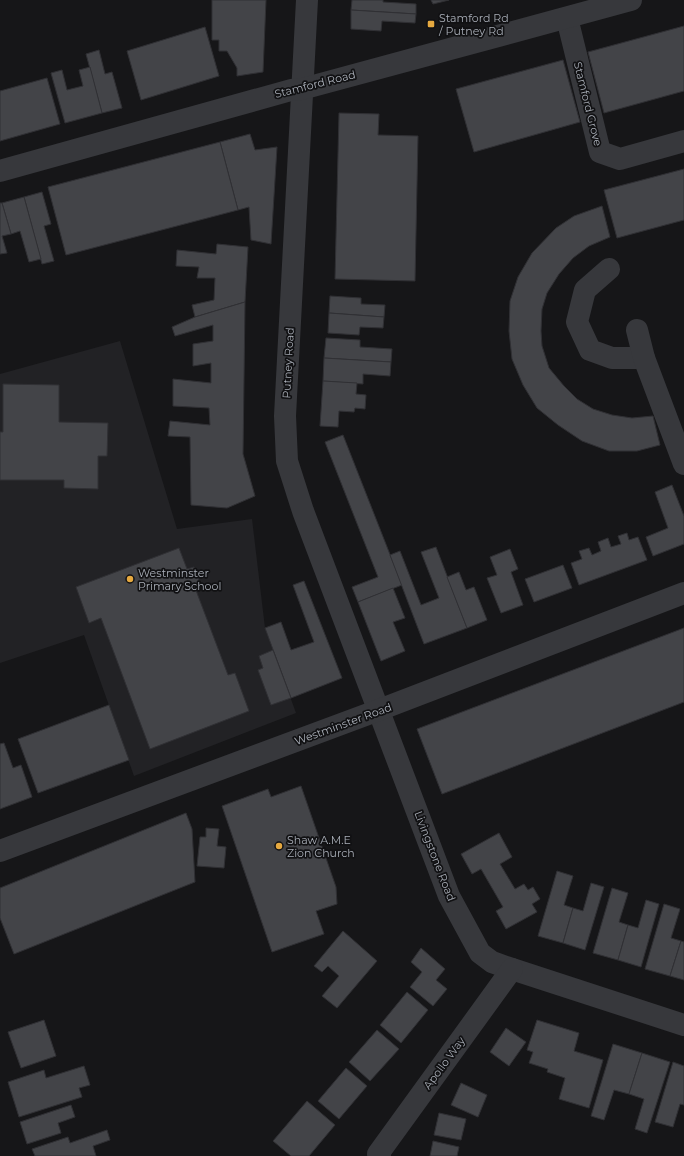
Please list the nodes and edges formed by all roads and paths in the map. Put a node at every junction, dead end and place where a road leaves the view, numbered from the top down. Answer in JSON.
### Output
{"nodes":[{"id":1,"x":307,"y":0,"type":"edge"},
{"id":2,"x":630,"y":0,"type":"edge"},
{"id":3,"x":567,"y":18,"type":"junction"},
{"id":4,"x":302,"y":88,"type":"junction"},
{"id":5,"x":684,"y":141,"type":"edge"},
{"id":6,"x":0,"y":172,"type":"edge"},
{"id":7,"x":609,"y":269,"type":"dead end"},
{"id":8,"x":637,"y":330,"type":"dead end"},
{"id":9,"x":644,"y":358,"type":"junction"},
{"id":10,"x":684,"y":464,"type":"edge"},
{"id":11,"x":684,"y":593,"type":"edge"},
{"id":12,"x":379,"y":710,"type":"junction"},
{"id":13,"x":0,"y":851,"type":"edge"},
{"id":14,"x":512,"y":970,"type":"junction"},
{"id":15,"x":684,"y":1025,"type":"edge"},
{"id":16,"x":380,"y":1156,"type":"edge"}],
"edges":[{"from":1,"to":4,"type":"street","name":"Putney Road"},
{"from":2,"to":3,"type":"street","name":"Stamford Road"},
{"from":3,"to":4,"type":"street","name":"Stamford Road"},
{"from":3,"to":5,"type":"street","name":"Stamford Grove"},
{"from":4,"to":6,"type":"street","name":"Stamford Road"},
{"from":4,"to":12,"type":"street","name":"Putney Road"},
{"from":7,"to":9,"type":"street"},
{"from":8,"to":9,"type":"street"},
{"from":9,"to":10,"type":"street"},
{"from":11,"to":12,"type":"street","name":"Westminster Road"},
{"from":12,"to":13,"type":"street","name":"Westminster Road"},
{"from":12,"to":14,"type":"street","name":"Livingstone Road"},
{"from":14,"to":15,"type":"street","name":"Livingstone Road"},
{"from":14,"to":16,"type":"street","name":"Apollo Way"}]}
